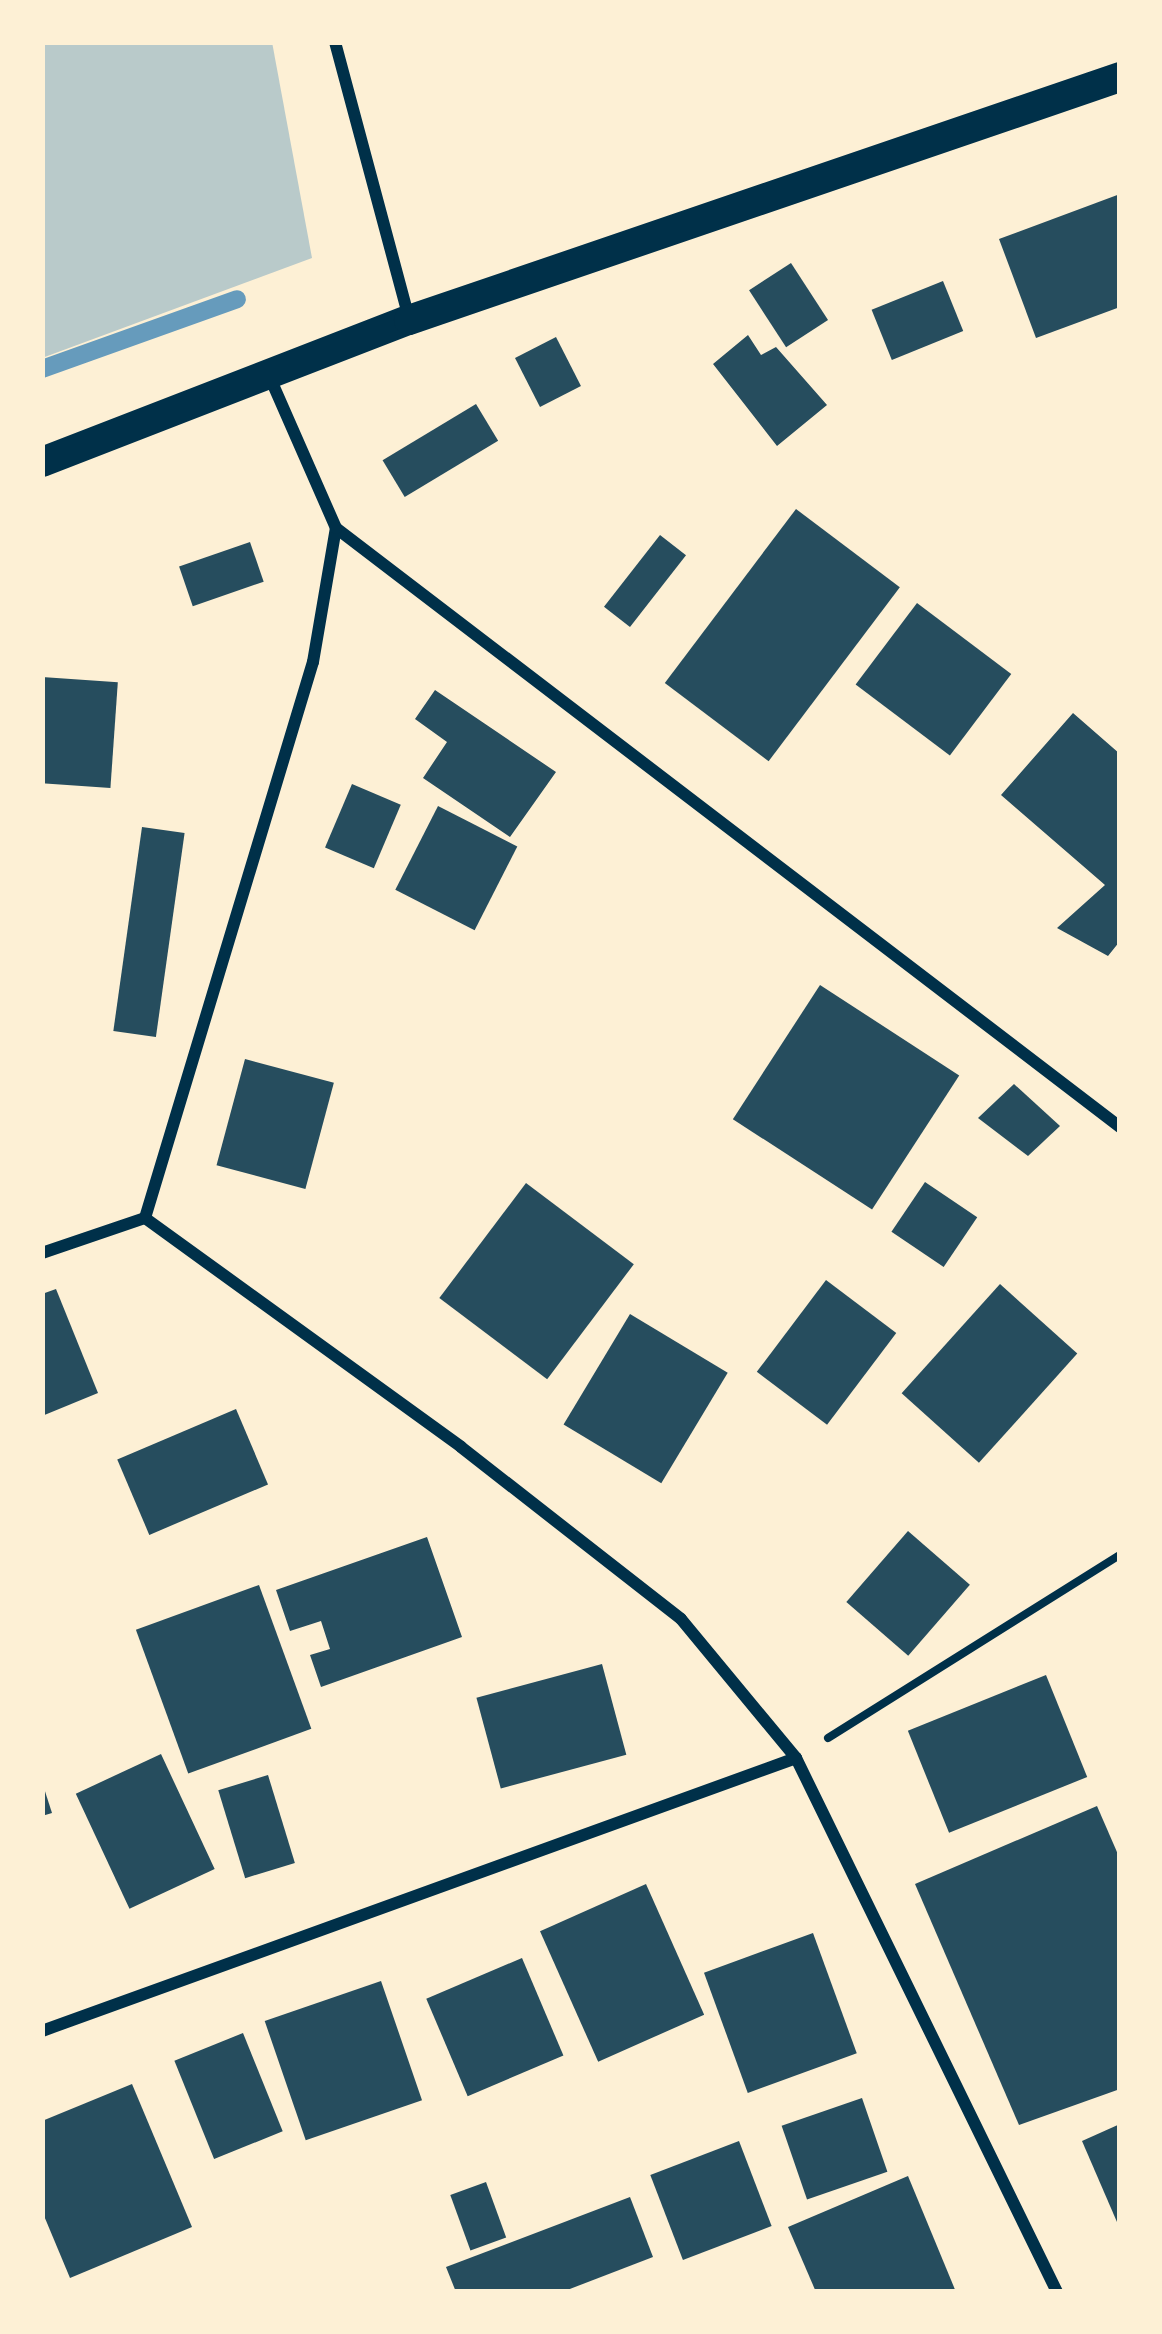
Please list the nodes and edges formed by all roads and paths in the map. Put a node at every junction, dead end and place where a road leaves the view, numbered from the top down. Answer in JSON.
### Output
{"nodes":[{"id":1,"x":335,"y":42,"type":"edge"},
{"id":2,"x":1120,"y":77,"type":"edge"},
{"id":3,"x":409,"y":320,"type":"junction"},
{"id":4,"x":271,"y":378,"type":"junction"},
{"id":5,"x":42,"y":462,"type":"edge"},
{"id":6,"x":336,"y":528,"type":"junction"},
{"id":7,"x":1120,"y":1127,"type":"edge"},
{"id":8,"x":145,"y":1218,"type":"junction"},
{"id":9,"x":42,"y":1253,"type":"edge"},
{"id":10,"x":1120,"y":1555,"type":"edge"},
{"id":11,"x":796,"y":1758,"type":"junction"},
{"id":12,"x":42,"y":2031,"type":"edge"},
{"id":13,"x":1057,"y":2292,"type":"edge"}],
"edges":[{"from":1,"to":3,"type":"street"},
{"from":2,"to":3,"type":"main road"},
{"from":3,"to":4,"type":"main road"},
{"from":4,"to":5,"type":"main road"},
{"from":4,"to":6,"type":"street"},
{"from":6,"to":7,"type":"street"},
{"from":6,"to":8,"type":"street"},
{"from":8,"to":9,"type":"street"},
{"from":8,"to":11,"type":"street"},
{"from":10,"to":11,"type":"path"},
{"from":11,"to":12,"type":"street"},
{"from":11,"to":13,"type":"street"}]}
